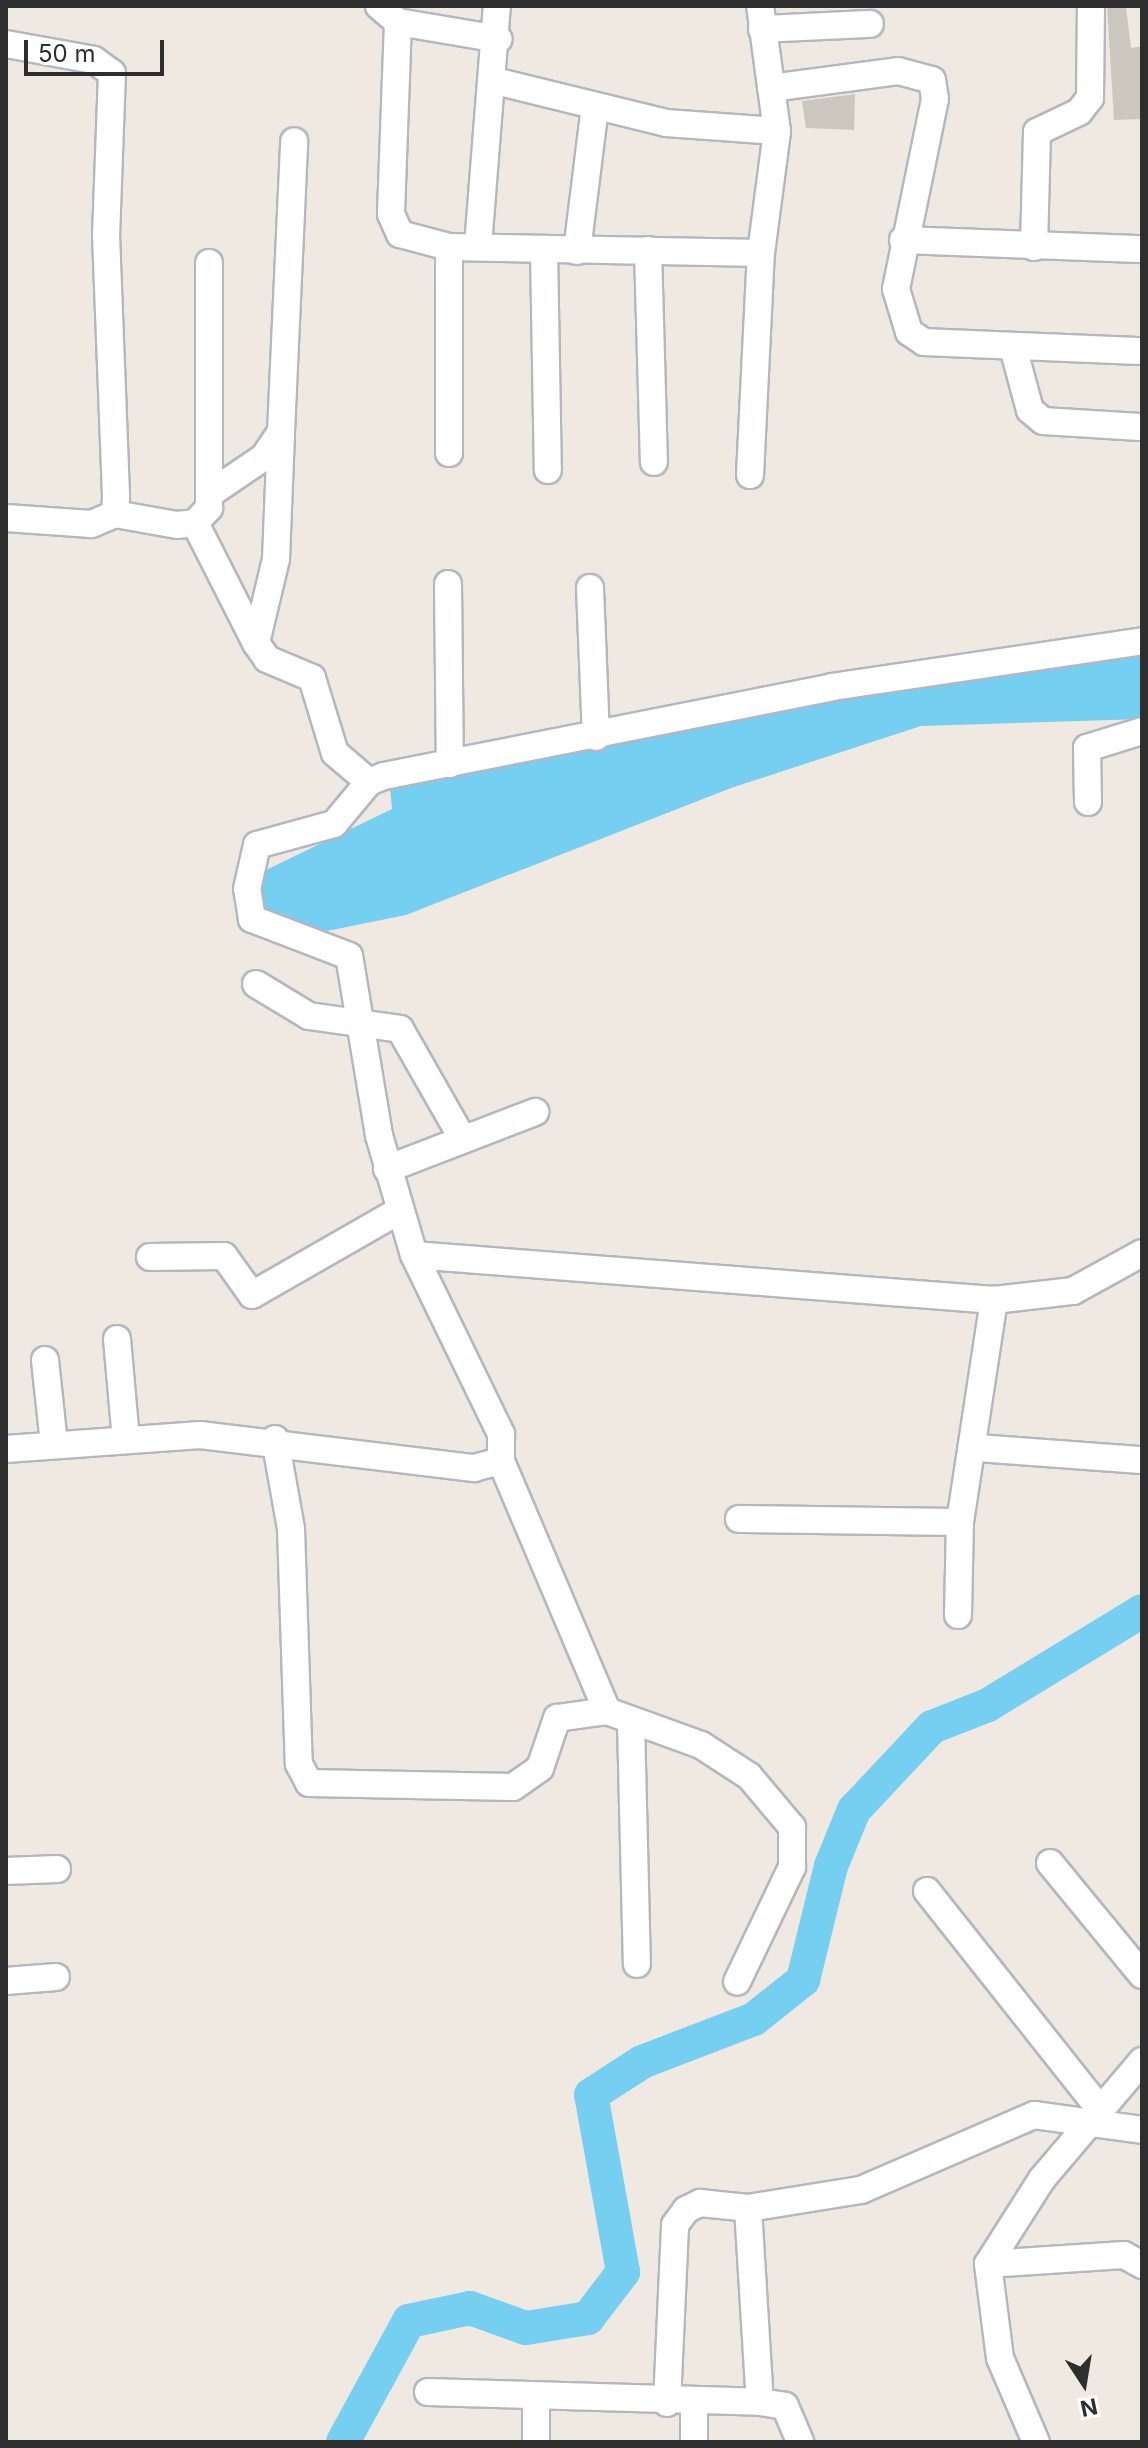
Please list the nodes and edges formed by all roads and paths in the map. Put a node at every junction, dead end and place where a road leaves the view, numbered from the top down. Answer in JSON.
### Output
{"nodes":[{"id":1,"x":497,"y":6,"type":"edge"},
{"id":2,"x":1091,"y":6,"type":"edge"},
{"id":3,"x":389,"y":14,"type":"edge"},
{"id":4,"x":761,"y":17,"type":"edge"},
{"id":5,"x":870,"y":24,"type":"dead end"},
{"id":6,"x":499,"y":39,"type":"junction"},
{"id":7,"x":6,"y":44,"type":"edge"},
{"id":8,"x":495,"y":81,"type":"junction"},
{"id":9,"x":771,"y":88,"type":"junction"},
{"id":10,"x":595,"y":106,"type":"junction"},
{"id":11,"x":777,"y":131,"type":"junction"},
{"id":12,"x":294,"y":141,"type":"dead end"},
{"id":13,"x":903,"y":240,"type":"junction"},
{"id":14,"x":478,"y":246,"type":"junction"},
{"id":15,"x":449,"y":247,"type":"junction"},
{"id":16,"x":1034,"y":247,"type":"junction"},
{"id":17,"x":544,"y":249,"type":"junction"},
{"id":18,"x":1142,"y":249,"type":"edge"},
{"id":19,"x":648,"y":250,"type":"junction"},
{"id":20,"x":577,"y":251,"type":"junction"},
{"id":21,"x":761,"y":253,"type":"junction"},
{"id":22,"x":209,"y":263,"type":"dead end"},
{"id":23,"x":1013,"y":347,"type":"junction"},
{"id":24,"x":1142,"y":351,"type":"edge"},
{"id":25,"x":1140,"y":427,"type":"dead end"},
{"id":26,"x":281,"y":432,"type":"junction"},
{"id":27,"x":449,"y":453,"type":"dead end"},
{"id":28,"x":654,"y":462,"type":"dead end"},
{"id":29,"x":548,"y":470,"type":"dead end"},
{"id":30,"x":750,"y":475,"type":"dead end"},
{"id":31,"x":214,"y":491,"type":"junction"},
{"id":32,"x":115,"y":514,"type":"junction"},
{"id":33,"x":6,"y":518,"type":"edge"},
{"id":34,"x":195,"y":523,"type":"junction"},
{"id":35,"x":448,"y":584,"type":"dead end"},
{"id":36,"x":590,"y":588,"type":"dead end"},
{"id":37,"x":1142,"y":641,"type":"edge"},
{"id":38,"x":256,"y":643,"type":"junction"},
{"id":39,"x":1142,"y":731,"type":"edge"},
{"id":40,"x":596,"y":737,"type":"junction"},
{"id":41,"x":450,"y":764,"type":"junction"},
{"id":42,"x":369,"y":782,"type":"junction"},
{"id":43,"x":1088,"y":802,"type":"dead end"},
{"id":44,"x":256,"y":984,"type":"dead end"},
{"id":45,"x":364,"y":1024,"type":"junction"},
{"id":46,"x":535,"y":1112,"type":"dead end"},
{"id":47,"x":461,"y":1136,"type":"junction"},
{"id":48,"x":387,"y":1169,"type":"junction"},
{"id":49,"x":397,"y":1212,"type":"junction"},
{"id":50,"x":1142,"y":1253,"type":"edge"},
{"id":51,"x":414,"y":1255,"type":"junction"},
{"id":52,"x":150,"y":1257,"type":"dead end"},
{"id":53,"x":994,"y":1300,"type":"junction"},
{"id":54,"x":117,"y":1339,"type":"dead end"},
{"id":55,"x":45,"y":1360,"type":"dead end"},
{"id":56,"x":275,"y":1439,"type":"junction"},
{"id":57,"x":126,"y":1440,"type":"junction"},
{"id":58,"x":54,"y":1444,"type":"junction"},
{"id":59,"x":977,"y":1448,"type":"junction"},
{"id":60,"x":6,"y":1449,"type":"edge"},
{"id":61,"x":1142,"y":1460,"type":"edge"},
{"id":62,"x":501,"y":1461,"type":"junction"},
{"id":63,"x":739,"y":1519,"type":"dead end"},
{"id":64,"x":960,"y":1522,"type":"junction"},
{"id":65,"x":958,"y":1615,"type":"dead end"},
{"id":66,"x":607,"y":1711,"type":"junction"},
{"id":67,"x":631,"y":1723,"type":"junction"},
{"id":68,"x":1050,"y":1863,"type":"dead end"},
{"id":69,"x":57,"y":1869,"type":"dead end"},
{"id":70,"x":6,"y":1871,"type":"edge"},
{"id":71,"x":927,"y":1891,"type":"dead end"},
{"id":72,"x":637,"y":1964,"type":"dead end"},
{"id":73,"x":1142,"y":1975,"type":"edge"},
{"id":74,"x":56,"y":1977,"type":"dead end"},
{"id":75,"x":6,"y":1981,"type":"edge"},
{"id":76,"x":737,"y":1982,"type":"dead end"},
{"id":77,"x":1142,"y":2061,"type":"edge"},
{"id":78,"x":1092,"y":2116,"type":"junction"},
{"id":79,"x":1142,"y":2130,"type":"edge"},
{"id":80,"x":748,"y":2208,"type":"junction"},
{"id":81,"x":988,"y":2264,"type":"junction"},
{"id":82,"x":1142,"y":2265,"type":"edge"},
{"id":83,"x":428,"y":2392,"type":"dead end"},
{"id":84,"x":536,"y":2397,"type":"junction"},
{"id":85,"x":760,"y":2402,"type":"junction"},
{"id":86,"x":667,"y":2403,"type":"junction"},
{"id":87,"x":694,"y":2405,"type":"junction"},
{"id":88,"x":536,"y":2442,"type":"edge"},
{"id":89,"x":694,"y":2442,"type":"edge"},
{"id":90,"x":800,"y":2442,"type":"edge"},
{"id":91,"x":1036,"y":2442,"type":"edge"}],
"edges":[{"from":1,"to":6,"type":"street"},
{"from":2,"to":16,"type":"street"},
{"from":3,"to":6,"type":"street"},
{"from":3,"to":15,"type":"street"},
{"from":4,"to":5,"type":"street"},
{"from":4,"to":9,"type":"street"},
{"from":6,"to":8,"type":"street"},
{"from":7,"to":32,"type":"street"},
{"from":8,"to":10,"type":"street"},
{"from":8,"to":14,"type":"street"},
{"from":9,"to":11,"type":"street"},
{"from":9,"to":13,"type":"street"},
{"from":10,"to":11,"type":"street"},
{"from":10,"to":20,"type":"street"},
{"from":11,"to":21,"type":"street"},
{"from":12,"to":26,"type":"street"},
{"from":13,"to":16,"type":"street"},
{"from":13,"to":23,"type":"street"},
{"from":14,"to":15,"type":"street"},
{"from":14,"to":17,"type":"street"},
{"from":15,"to":27,"type":"street"},
{"from":16,"to":18,"type":"street"},
{"from":17,"to":20,"type":"street"},
{"from":17,"to":29,"type":"street"},
{"from":19,"to":20,"type":"street"},
{"from":19,"to":21,"type":"street"},
{"from":19,"to":28,"type":"street"},
{"from":21,"to":30,"type":"street"},
{"from":22,"to":31,"type":"street"},
{"from":23,"to":24,"type":"street"},
{"from":23,"to":25,"type":"street"},
{"from":26,"to":31,"type":"street"},
{"from":26,"to":38,"type":"street"},
{"from":31,"to":34,"type":"street"},
{"from":32,"to":33,"type":"street"},
{"from":32,"to":34,"type":"street"},
{"from":34,"to":38,"type":"street"},
{"from":35,"to":41,"type":"street"},
{"from":36,"to":40,"type":"street"},
{"from":37,"to":40,"type":"street"},
{"from":38,"to":42,"type":"street"},
{"from":39,"to":43,"type":"street"},
{"from":40,"to":41,"type":"street"},
{"from":41,"to":42,"type":"street"},
{"from":42,"to":45,"type":"street"},
{"from":44,"to":45,"type":"street"},
{"from":45,"to":47,"type":"street"},
{"from":45,"to":48,"type":"street"},
{"from":46,"to":47,"type":"street"},
{"from":47,"to":48,"type":"street"},
{"from":48,"to":49,"type":"street"},
{"from":49,"to":51,"type":"street"},
{"from":49,"to":52,"type":"street"},
{"from":50,"to":53,"type":"street"},
{"from":51,"to":53,"type":"street"},
{"from":51,"to":62,"type":"street"},
{"from":53,"to":59,"type":"street"},
{"from":54,"to":57,"type":"street"},
{"from":55,"to":58,"type":"street"},
{"from":56,"to":57,"type":"street"},
{"from":56,"to":62,"type":"street"},
{"from":56,"to":66,"type":"street"},
{"from":57,"to":58,"type":"street"},
{"from":58,"to":60,"type":"street"},
{"from":59,"to":61,"type":"street"},
{"from":59,"to":64,"type":"street"},
{"from":62,"to":66,"type":"street"},
{"from":63,"to":64,"type":"street"},
{"from":64,"to":65,"type":"street"},
{"from":66,"to":67,"type":"street"},
{"from":67,"to":72,"type":"street"},
{"from":67,"to":76,"type":"street"},
{"from":68,"to":73,"type":"street"},
{"from":69,"to":70,"type":"street"},
{"from":71,"to":78,"type":"street"},
{"from":74,"to":75,"type":"street"},
{"from":77,"to":78,"type":"street"},
{"from":78,"to":79,"type":"street"},
{"from":78,"to":80,"type":"street"},
{"from":78,"to":81,"type":"street"},
{"from":80,"to":85,"type":"street"},
{"from":80,"to":86,"type":"street"},
{"from":81,"to":82,"type":"street"},
{"from":81,"to":91,"type":"street"},
{"from":83,"to":84,"type":"street"},
{"from":84,"to":86,"type":"street"},
{"from":84,"to":88,"type":"street"},
{"from":85,"to":87,"type":"street"},
{"from":85,"to":90,"type":"street"},
{"from":86,"to":87,"type":"street"},
{"from":87,"to":89,"type":"street"}]}
